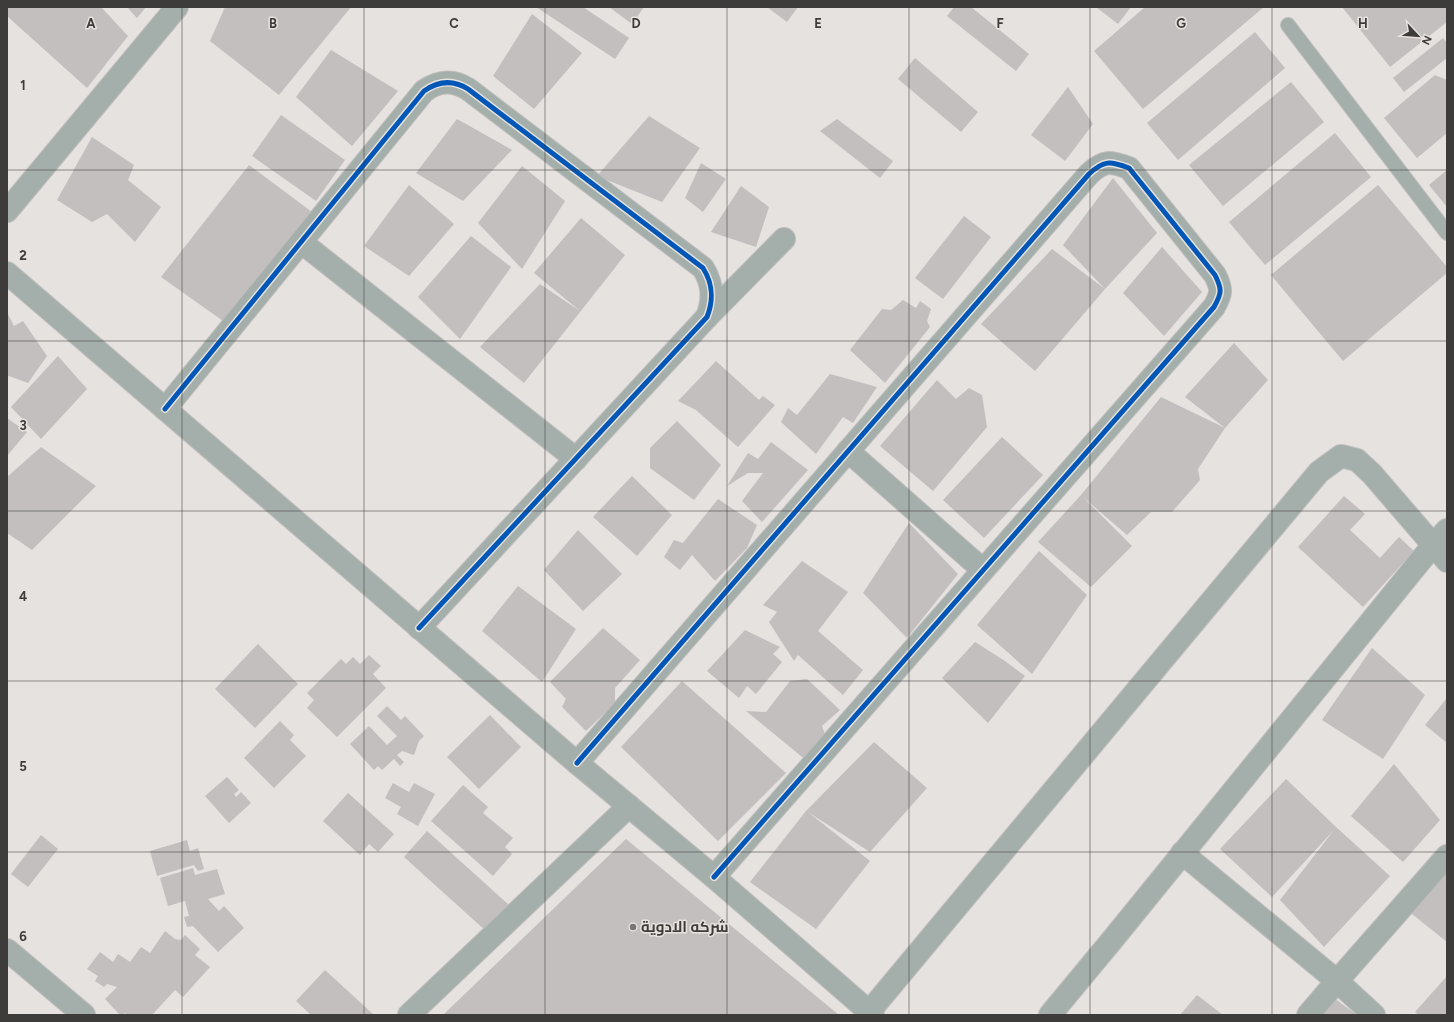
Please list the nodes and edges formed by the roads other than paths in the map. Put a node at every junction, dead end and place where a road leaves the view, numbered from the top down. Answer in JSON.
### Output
{"nodes":[{"id":1,"x":177,"y":7,"type":"edge"},
{"id":2,"x":1288,"y":25,"type":"dead end"},
{"id":3,"x":7,"y":211,"type":"edge"},
{"id":4,"x":1447,"y":233,"type":"edge"},
{"id":5,"x":784,"y":239,"type":"dead end"},
{"id":6,"x":300,"y":242,"type":"junction"},
{"id":7,"x":7,"y":273,"type":"edge"},
{"id":8,"x":707,"y":317,"type":"junction"},
{"id":9,"x":165,"y":409,"type":"junction"},
{"id":10,"x":848,"y":451,"type":"junction"},
{"id":11,"x":576,"y":459,"type":"junction"},
{"id":12,"x":1443,"y":545,"type":"edge"},
{"id":13,"x":983,"y":570,"type":"junction"},
{"id":14,"x":420,"y":628,"type":"junction"},
{"id":15,"x":577,"y":763,"type":"junction"},
{"id":16,"x":629,"y":806,"type":"junction"},
{"id":17,"x":1182,"y":853,"type":"junction"},
{"id":18,"x":1447,"y":856,"type":"edge"},
{"id":19,"x":714,"y":877,"type":"junction"},
{"id":20,"x":7,"y":950,"type":"edge"},
{"id":21,"x":1337,"y":981,"type":"junction"},
{"id":22,"x":871,"y":1013,"type":"edge"},
{"id":23,"x":84,"y":1015,"type":"edge"},
{"id":24,"x":409,"y":1015,"type":"edge"},
{"id":25,"x":1050,"y":1015,"type":"edge"},
{"id":26,"x":1308,"y":1015,"type":"edge"},
{"id":27,"x":1374,"y":1015,"type":"edge"}],
"edges":[{"from":1,"to":3,"type":"street"},
{"from":2,"to":4,"type":"lane"},
{"from":5,"to":8,"type":"street"},
{"from":6,"to":8,"type":"street"},
{"from":6,"to":9,"type":"street"},
{"from":6,"to":11,"type":"street"},
{"from":7,"to":9,"type":"street"},
{"from":8,"to":11,"type":"street"},
{"from":9,"to":14,"type":"street"},
{"from":10,"to":13,"type":"street"},
{"from":10,"to":13,"type":"street"},
{"from":10,"to":15,"type":"street"},
{"from":11,"to":14,"type":"street"},
{"from":12,"to":17,"type":"street"},
{"from":12,"to":22,"type":"street"},
{"from":13,"to":19,"type":"street"},
{"from":14,"to":15,"type":"street"},
{"from":15,"to":16,"type":"street"},
{"from":16,"to":19,"type":"street"},
{"from":16,"to":24,"type":"street"},
{"from":17,"to":21,"type":"street"},
{"from":17,"to":25,"type":"street"},
{"from":18,"to":21,"type":"street"},
{"from":19,"to":22,"type":"street"},
{"from":20,"to":23,"type":"street"},
{"from":21,"to":26,"type":"street"},
{"from":21,"to":27,"type":"street"}]}
